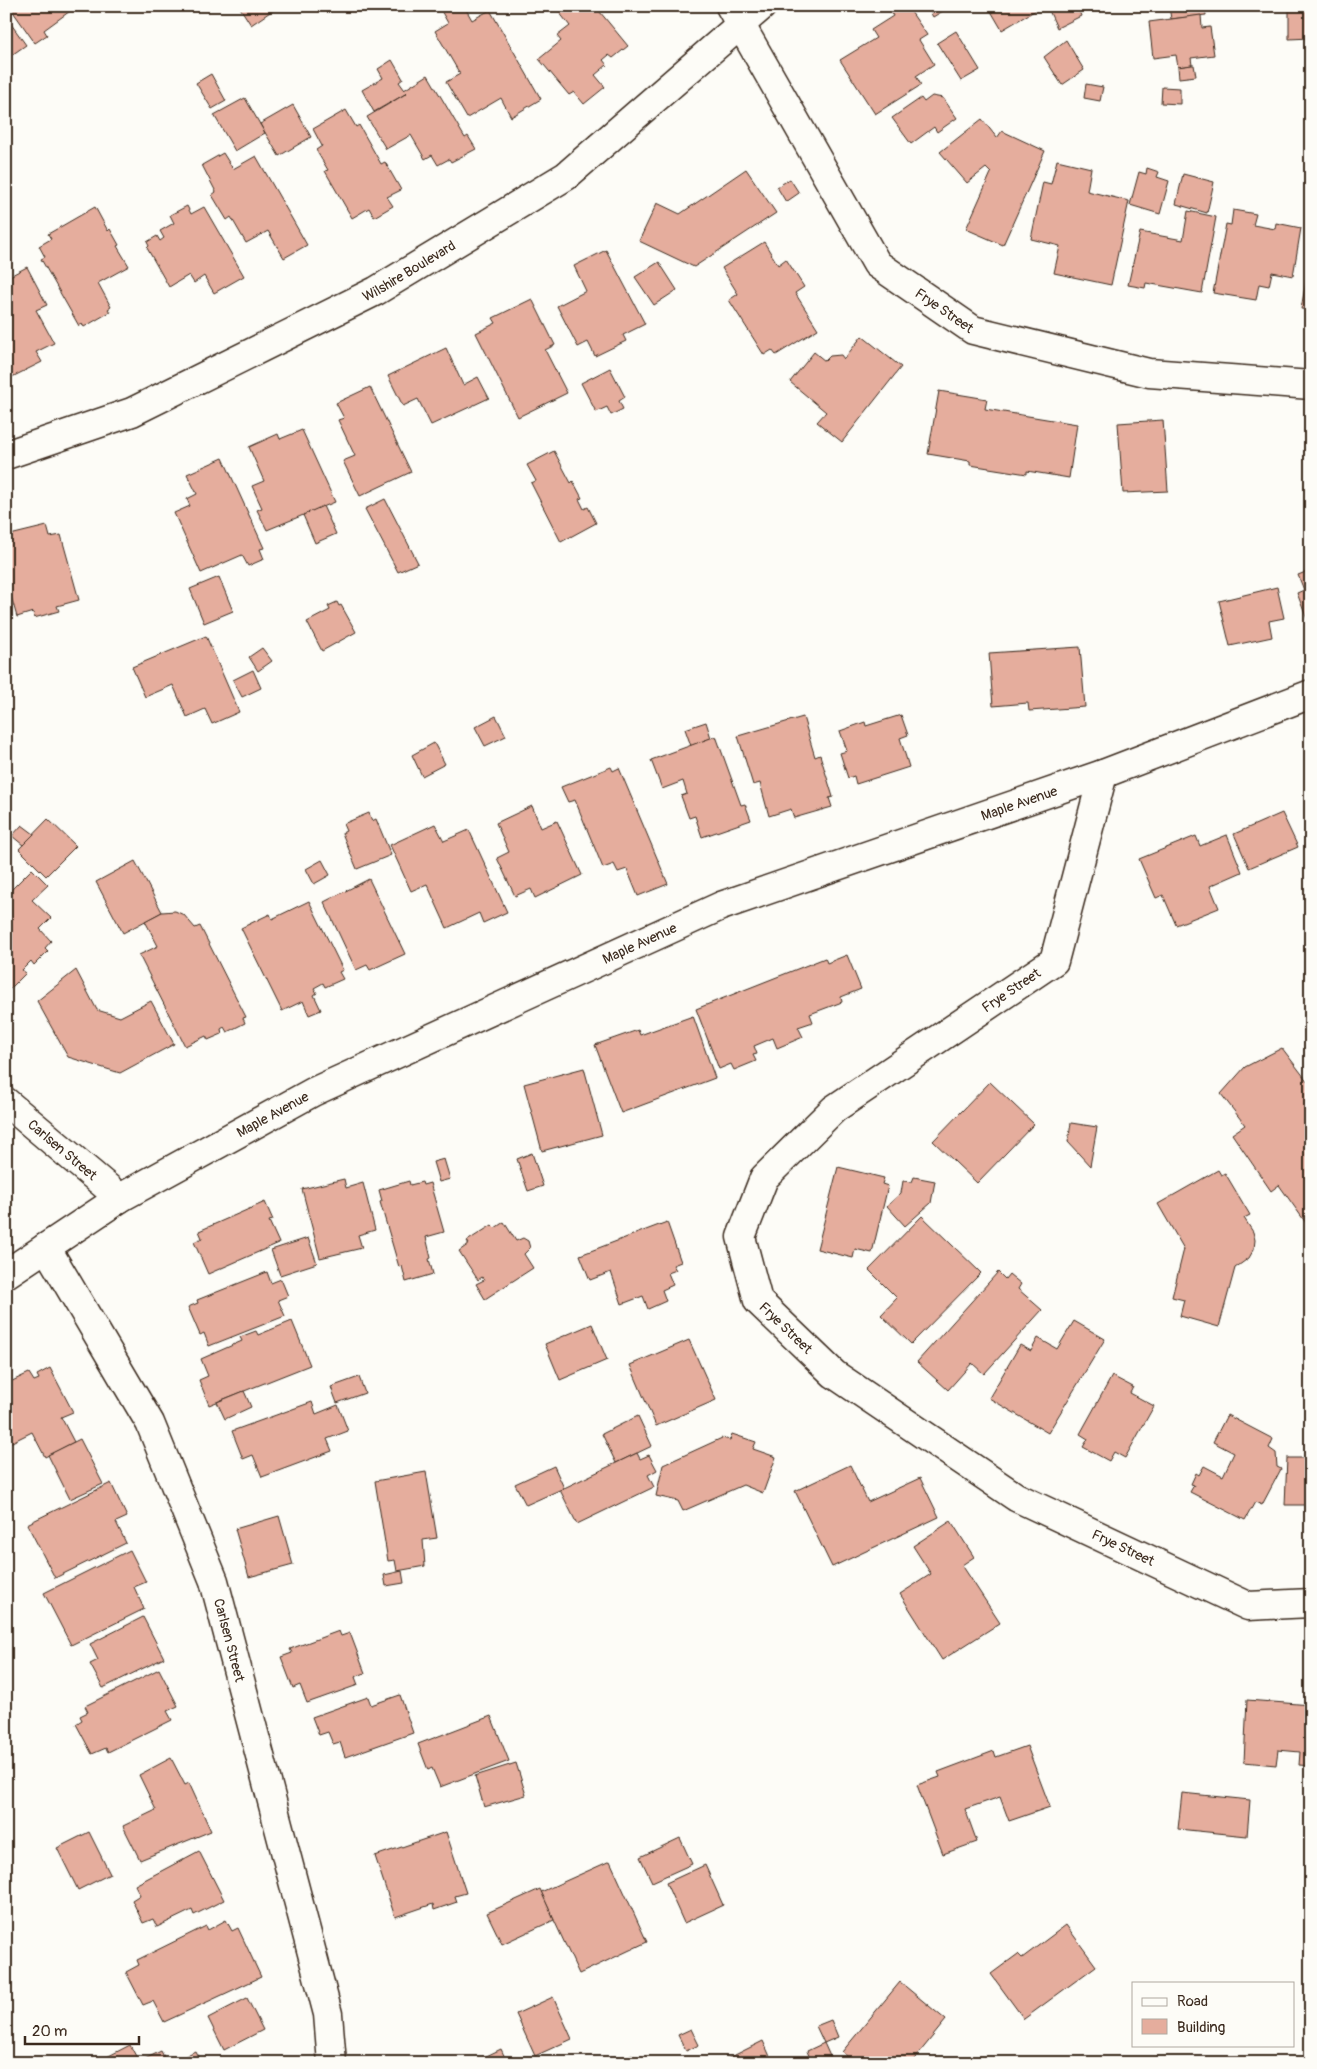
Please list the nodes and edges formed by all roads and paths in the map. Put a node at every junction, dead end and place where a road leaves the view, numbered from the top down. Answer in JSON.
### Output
{"nodes":[{"id":1,"x":762,"y":6,"type":"edge"},
{"id":2,"x":735,"y":15,"type":"edge"},
{"id":3,"x":1311,"y":385,"type":"edge"},
{"id":4,"x":6,"y":455,"type":"edge"},
{"id":5,"x":1311,"y":694,"type":"edge"},
{"id":6,"x":1103,"y":774,"type":"junction"},
{"id":7,"x":6,"y":1102,"type":"edge"},
{"id":8,"x":120,"y":1198,"type":"junction"},
{"id":9,"x":46,"y":1247,"type":"junction"},
{"id":10,"x":6,"y":1274,"type":"edge"},
{"id":11,"x":1311,"y":1603,"type":"edge"},
{"id":12,"x":332,"y":2063,"type":"edge"}],
"edges":[{"from":1,"to":2,"type":"street","name":"Wilshire Boulevard"},
{"from":2,"to":3,"type":"street","name":"Frye Street"},
{"from":2,"to":4,"type":"street","name":"Wilshire Boulevard"},
{"from":5,"to":6,"type":"street","name":"Maple Avenue"},
{"from":6,"to":8,"type":"street","name":"Maple Avenue"},
{"from":6,"to":11,"type":"street","name":"Frye Street"},
{"from":7,"to":8,"type":"street","name":"Carlsen Street"},
{"from":8,"to":9,"type":"street","name":"Maple Avenue"},
{"from":9,"to":10,"type":"street","name":"Maple Avenue"},
{"from":9,"to":12,"type":"street","name":"Carlsen Street"}]}
